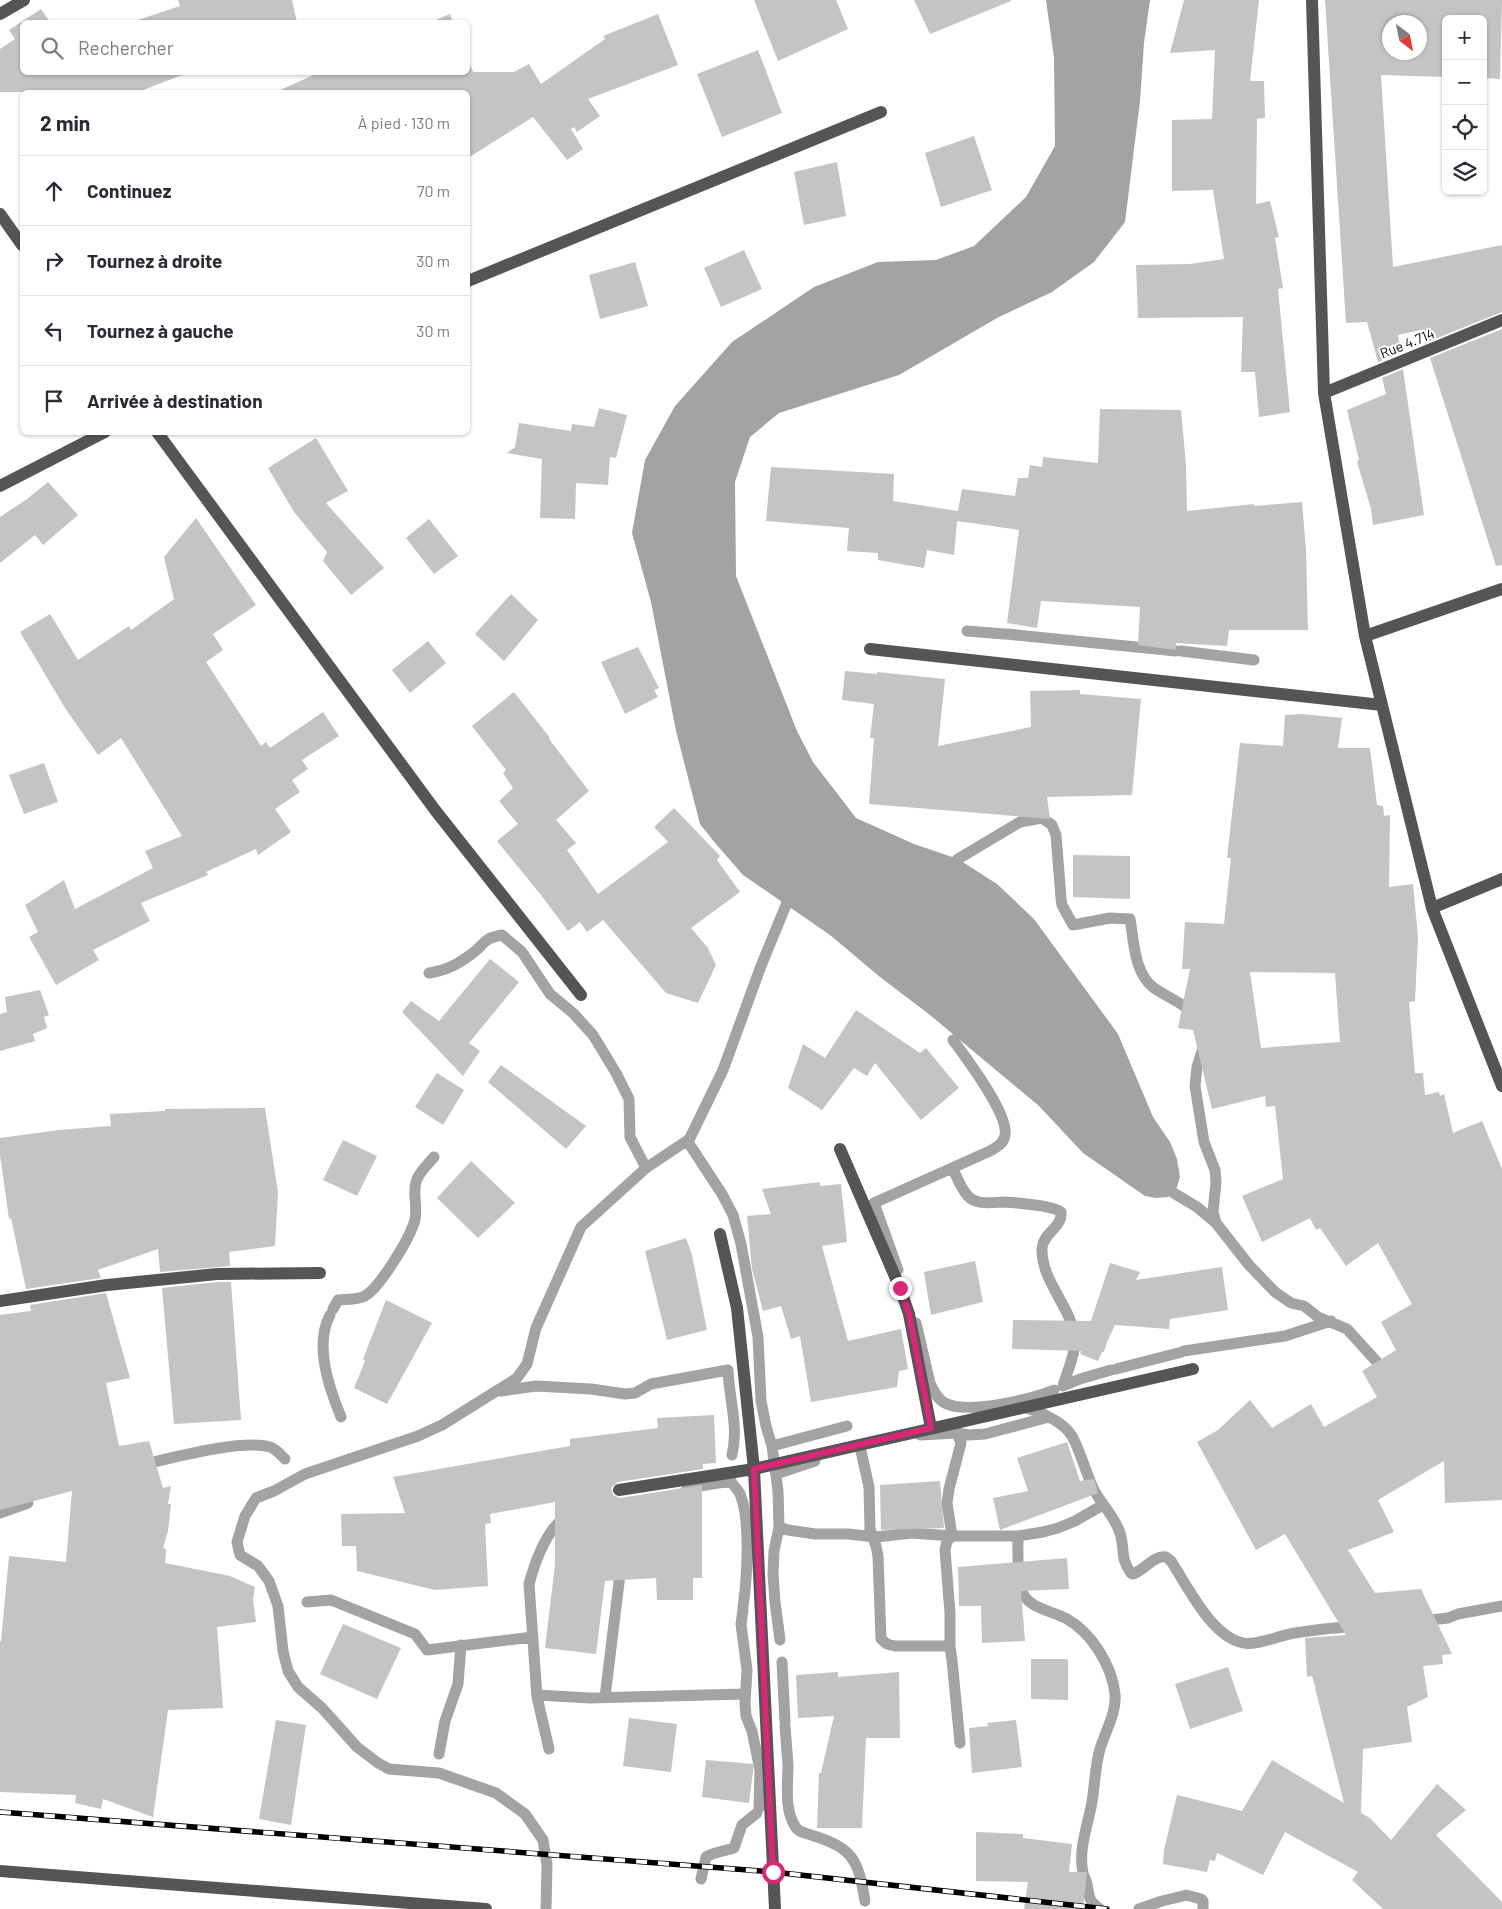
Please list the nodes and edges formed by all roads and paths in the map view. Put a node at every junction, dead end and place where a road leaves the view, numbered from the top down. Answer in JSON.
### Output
{"nodes":[{"id":1,"x":24,"y":0,"type":"edge"},
{"id":2,"x":1312,"y":0,"type":"edge"},
{"id":3,"x":0,"y":14,"type":"edge"},
{"id":4,"x":881,"y":112,"type":"dead end"},
{"id":5,"x":0,"y":214,"type":"edge"},
{"id":6,"x":20,"y":242,"type":"edge"},
{"id":7,"x":470,"y":280,"type":"edge"},
{"id":8,"x":1502,"y":320,"type":"edge"},
{"id":9,"x":1324,"y":392,"type":"junction"},
{"id":10,"x":100,"y":435,"type":"edge"},
{"id":11,"x":159,"y":435,"type":"edge"},
{"id":12,"x":0,"y":486,"type":"edge"},
{"id":13,"x":1502,"y":589,"type":"edge"},
{"id":14,"x":1365,"y":636,"type":"junction"},
{"id":15,"x":870,"y":649,"type":"dead end"},
{"id":16,"x":1382,"y":705,"type":"junction"},
{"id":17,"x":1502,"y":879,"type":"edge"},
{"id":18,"x":1432,"y":908,"type":"junction"},
{"id":19,"x":581,"y":995,"type":"dead end"},
{"id":20,"x":1502,"y":1086,"type":"edge"},
{"id":21,"x":840,"y":1149,"type":"dead end"},
{"id":22,"x":720,"y":1234,"type":"dead end"},
{"id":23,"x":320,"y":1273,"type":"dead end"},
{"id":24,"x":0,"y":1301,"type":"edge"},
{"id":25,"x":1194,"y":1370,"type":"dead end"},
{"id":26,"x":931,"y":1428,"type":"junction"},
{"id":27,"x":754,"y":1469,"type":"junction"},
{"id":28,"x":619,"y":1490,"type":"dead end"},
{"id":29,"x":0,"y":1871,"type":"edge"},
{"id":30,"x":486,"y":1909,"type":"edge"},
{"id":31,"x":775,"y":1909,"type":"edge"}],
"edges":[{"from":1,"to":3,"type":"street"},
{"from":2,"to":9,"type":"street"},
{"from":4,"to":7,"type":"street"},
{"from":5,"to":6,"type":"street"},
{"from":8,"to":9,"type":"street","name":"Rue 4.714"},
{"from":9,"to":14,"type":"street"},
{"from":10,"to":12,"type":"street"},
{"from":11,"to":19,"type":"street"},
{"from":13,"to":14,"type":"street"},
{"from":14,"to":16,"type":"street"},
{"from":15,"to":16,"type":"street"},
{"from":16,"to":18,"type":"street"},
{"from":17,"to":18,"type":"street"},
{"from":18,"to":20,"type":"street"},
{"from":21,"to":26,"type":"street"},
{"from":22,"to":27,"type":"street"},
{"from":23,"to":24,"type":"street"},
{"from":25,"to":26,"type":"street"},
{"from":26,"to":27,"type":"street"},
{"from":27,"to":28,"type":"street"},
{"from":27,"to":31,"type":"street"},
{"from":29,"to":30,"type":"street"}]}
